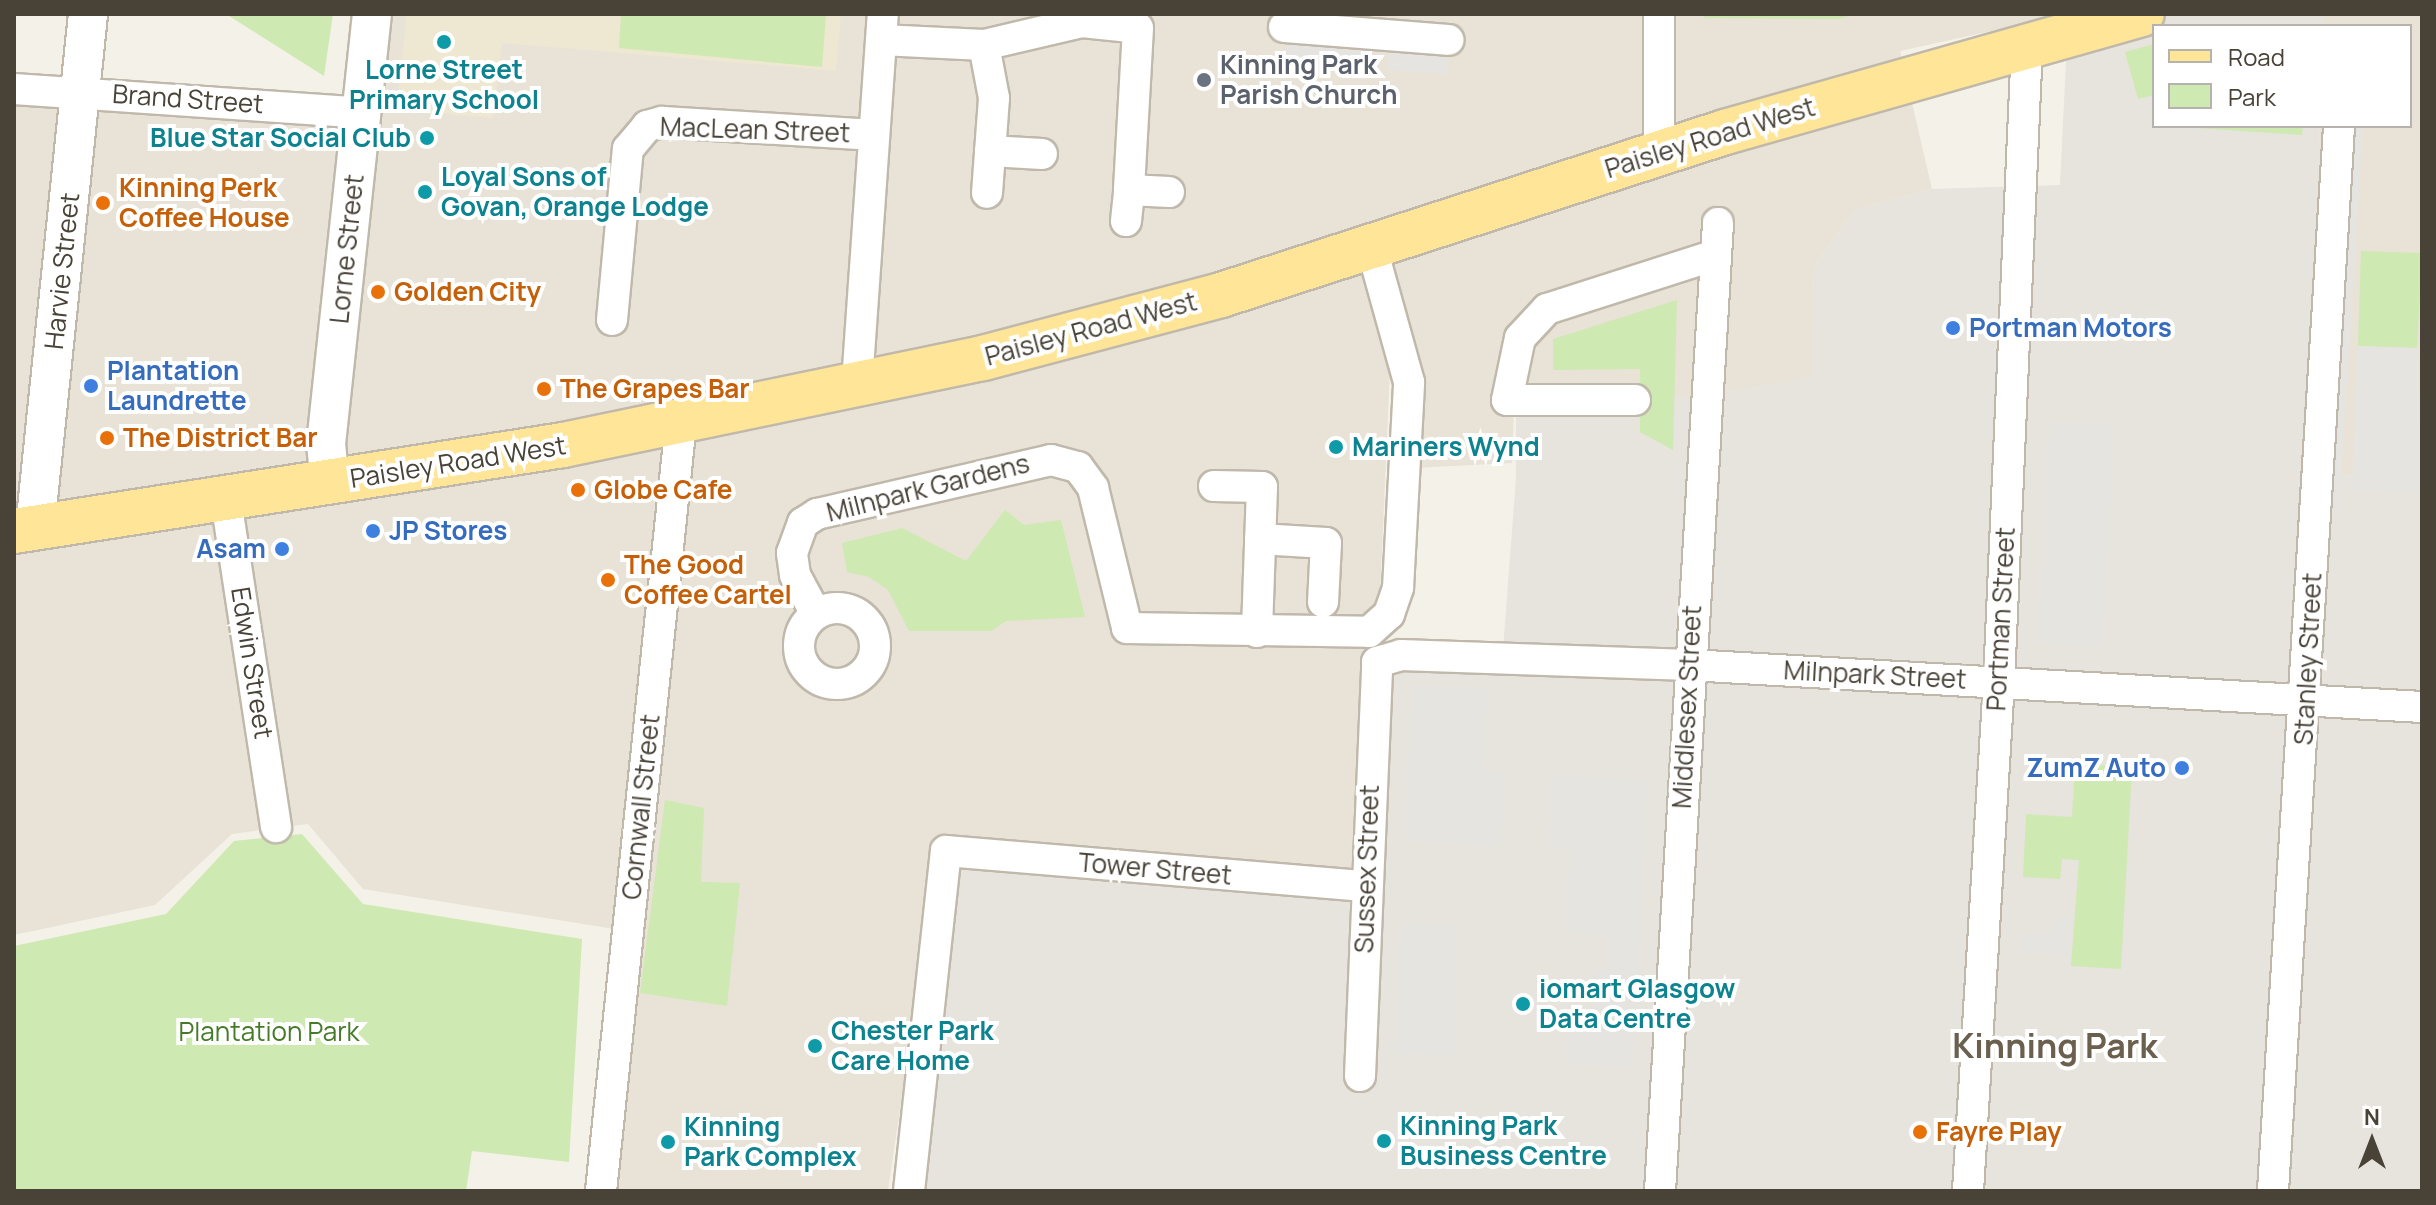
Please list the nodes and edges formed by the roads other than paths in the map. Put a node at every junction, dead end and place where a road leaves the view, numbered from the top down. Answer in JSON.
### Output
{"nodes":[{"id":1,"x":88,"y":14,"type":"edge"},
{"id":2,"x":372,"y":14,"type":"edge"},
{"id":3,"x":1659,"y":14,"type":"edge"},
{"id":4,"x":2142,"y":14,"type":"edge"},
{"id":5,"x":1372,"y":23,"type":"edge"},
{"id":6,"x":882,"y":27,"type":"edge"},
{"id":7,"x":1284,"y":27,"type":"dead end"},
{"id":8,"x":1448,"y":40,"type":"dead end"},
{"id":9,"x":984,"y":45,"type":"junction"},
{"id":10,"x":2027,"y":46,"type":"junction"},
{"id":11,"x":14,"y":89,"type":"edge"},
{"id":12,"x":82,"y":92,"type":"junction"},
{"id":13,"x":362,"y":113,"type":"junction"},
{"id":14,"x":2339,"y":128,"type":"edge"},
{"id":15,"x":872,"y":135,"type":"junction"},
{"id":16,"x":990,"y":151,"type":"junction"},
{"id":17,"x":1659,"y":153,"type":"junction"},
{"id":18,"x":1042,"y":154,"type":"dead end"},
{"id":19,"x":1129,"y":190,"type":"junction"},
{"id":20,"x":1169,"y":192,"type":"dead end"},
{"id":21,"x":987,"y":193,"type":"dead end"},
{"id":22,"x":1126,"y":221,"type":"dead end"},
{"id":23,"x":1718,"y":223,"type":"dead end"},
{"id":24,"x":1371,"y":245,"type":"junction"},
{"id":25,"x":1715,"y":255,"type":"junction"},
{"id":26,"x":612,"y":320,"type":"dead end"},
{"id":27,"x":857,"y":383,"type":"junction"},
{"id":28,"x":1635,"y":400,"type":"dead end"},
{"id":29,"x":681,"y":422,"type":"junction"},
{"id":30,"x":330,"y":484,"type":"junction"},
{"id":31,"x":1214,"y":486,"type":"dead end"},
{"id":32,"x":226,"y":500,"type":"junction"},
{"id":33,"x":25,"y":529,"type":"edge"},
{"id":34,"x":1260,"y":539,"type":"junction"},
{"id":35,"x":1323,"y":602,"type":"dead end"},
{"id":36,"x":816,"y":614,"type":"dead end"},
{"id":37,"x":1257,"y":632,"type":"junction"},
{"id":38,"x":1377,"y":662,"type":"joint"},
{"id":39,"x":1689,"y":665,"type":"junction"},
{"id":40,"x":1999,"y":681,"type":"junction"},
{"id":41,"x":2306,"y":702,"type":"junction"},
{"id":42,"x":2422,"y":707,"type":"edge"},
{"id":43,"x":276,"y":827,"type":"dead end"},
{"id":44,"x":1365,"y":886,"type":"junction"},
{"id":45,"x":1360,"y":1076,"type":"dead end"},
{"id":46,"x":601,"y":1191,"type":"edge"},
{"id":47,"x":909,"y":1191,"type":"edge"},
{"id":48,"x":1660,"y":1191,"type":"edge"},
{"id":49,"x":1968,"y":1191,"type":"edge"},
{"id":50,"x":2273,"y":1191,"type":"edge"}],
"edges":[{"from":1,"to":12,"type":"street","name":"Harvie Street"},
{"from":2,"to":13,"type":"street","name":"Lorne Street"},
{"from":3,"to":17,"type":"street"},
{"from":4,"to":10,"type":"main road","name":"Paisley Road West"},
{"from":5,"to":7,"type":"street"},
{"from":5,"to":8,"type":"street"},
{"from":6,"to":9,"type":"street"},
{"from":6,"to":15,"type":"street"},
{"from":9,"to":16,"type":"street"},
{"from":9,"to":19,"type":"street"},
{"from":10,"to":17,"type":"main road","name":"Paisley Road West"},
{"from":10,"to":40,"type":"street","name":"Portman Street"},
{"from":11,"to":12,"type":"street","name":"Brand Street"},
{"from":12,"to":13,"type":"street","name":"Brand Street"},
{"from":12,"to":33,"type":"street","name":"Harvie Street"},
{"from":13,"to":30,"type":"street","name":"Lorne Street"},
{"from":14,"to":41,"type":"street","name":"Stanley Street"},
{"from":15,"to":26,"type":"street","name":"MacLean Street"},
{"from":15,"to":27,"type":"street"},
{"from":16,"to":18,"type":"street"},
{"from":16,"to":21,"type":"street"},
{"from":17,"to":24,"type":"main road","name":"Paisley Road West"},
{"from":19,"to":20,"type":"street"},
{"from":19,"to":22,"type":"street"},
{"from":23,"to":25,"type":"street","name":"Middlesex Street"},
{"from":24,"to":27,"type":"main road","name":"Paisley Road West"},
{"from":24,"to":37,"type":"street","name":"Milnpark Gardens"},
{"from":25,"to":28,"type":"street"},
{"from":25,"to":39,"type":"street","name":"Middlesex Street"},
{"from":27,"to":29,"type":"main road","name":"Paisley Road West"},
{"from":29,"to":30,"type":"main road","name":"Paisley Road West"},
{"from":29,"to":46,"type":"street","name":"Cornwall Street"},
{"from":30,"to":32,"type":"main road","name":"Paisley Road West"},
{"from":31,"to":34,"type":"street"},
{"from":32,"to":33,"type":"main road","name":"Paisley Road West"},
{"from":32,"to":43,"type":"street","name":"Edwin Street"},
{"from":34,"to":35,"type":"street"},
{"from":34,"to":37,"type":"street"},
{"from":36,"to":37,"type":"street","name":"Milnpark Gardens"},
{"from":38,"to":39,"type":"street","name":"Milnpark Street"},
{"from":38,"to":44,"type":"street","name":"Sussex Street"},
{"from":39,"to":40,"type":"street","name":"Milnpark Street"},
{"from":39,"to":48,"type":"street","name":"Middlesex Street"},
{"from":40,"to":41,"type":"street","name":"Milnpark Street"},
{"from":40,"to":49,"type":"street","name":"Portman Street"},
{"from":41,"to":42,"type":"street","name":"Milnpark Street"},
{"from":41,"to":50,"type":"street","name":"Stanley Street"},
{"from":44,"to":45,"type":"street","name":"Sussex Street"},
{"from":44,"to":47,"type":"street","name":"Tower Street"}]}
